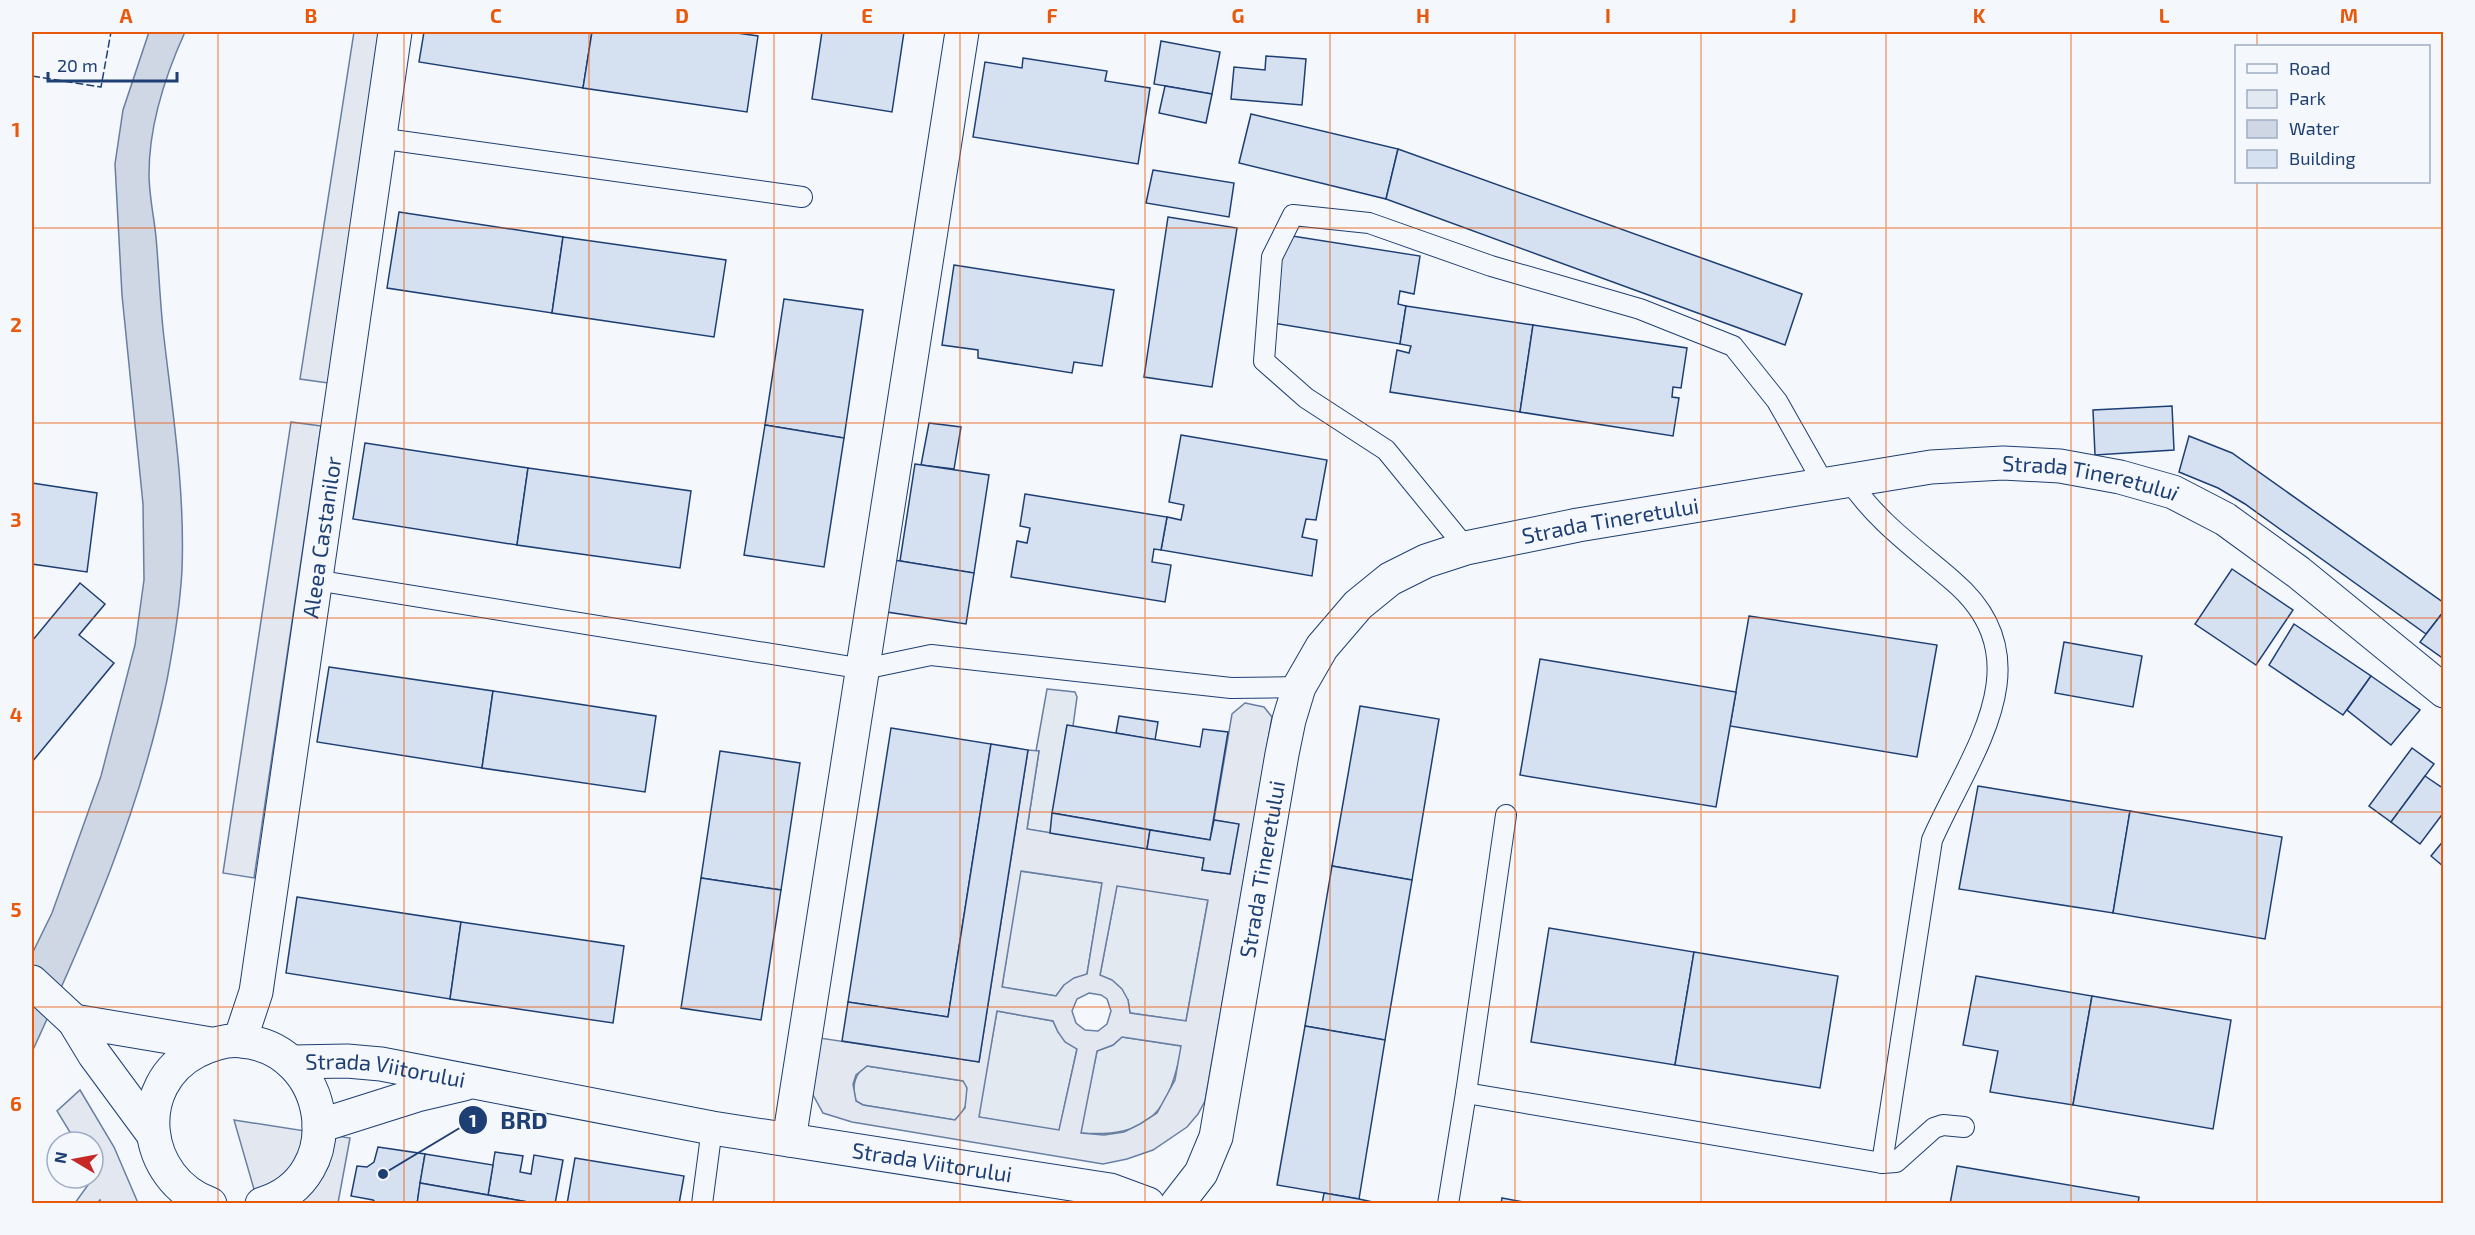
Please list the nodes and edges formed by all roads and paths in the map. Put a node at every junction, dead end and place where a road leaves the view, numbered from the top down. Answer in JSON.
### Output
{"nodes":[{"id":1,"x":395,"y":32,"type":"edge"},
{"id":2,"x":962,"y":32,"type":"edge"},
{"id":3,"x":378,"y":138,"type":"junction"},
{"id":4,"x":802,"y":197,"type":"dead end"},
{"id":5,"x":1836,"y":482,"type":"junction"},
{"id":6,"x":1466,"y":548,"type":"junction"},
{"id":7,"x":315,"y":580,"type":"junction"},
{"id":8,"x":864,"y":669,"type":"junction"},
{"id":9,"x":1299,"y":687,"type":"junction"},
{"id":10,"x":2444,"y":691,"type":"edge"},
{"id":11,"x":1506,"y":815,"type":"dead end"},
{"id":12,"x":32,"y":982,"type":"edge"},
{"id":13,"x":74,"y":1021,"type":"junction"},
{"id":14,"x":226,"y":1042,"type":"junction"},
{"id":15,"x":293,"y":1062,"type":"junction"},
{"id":16,"x":477,"y":1081,"type":"junction"},
{"id":17,"x":1466,"y":1093,"type":"junction"},
{"id":18,"x":319,"y":1126,"type":"junction"},
{"id":19,"x":1964,"y":1127,"type":"dead end"},
{"id":20,"x":712,"y":1128,"type":"junction"},
{"id":21,"x":153,"y":1134,"type":"junction"},
{"id":22,"x":789,"y":1140,"type":"junction"},
{"id":23,"x":1882,"y":1163,"type":"junction"},
{"id":24,"x":201,"y":1202,"type":"edge"},
{"id":25,"x":268,"y":1202,"type":"edge"},
{"id":26,"x":702,"y":1203,"type":"edge"},
{"id":27,"x":1148,"y":1203,"type":"edge"},
{"id":28,"x":1177,"y":1203,"type":"edge"},
{"id":29,"x":1448,"y":1203,"type":"edge"}],
"edges":[{"from":1,"to":3,"type":"street","name":"Aleea Castanilor"},
{"from":2,"to":8,"type":"street"},
{"from":3,"to":4,"type":"lane"},
{"from":3,"to":7,"type":"street","name":"Aleea Castanilor"},
{"from":5,"to":6,"type":"street","name":"Strada Tineretului"},
{"from":5,"to":6,"type":"lane"},
{"from":5,"to":10,"type":"street","name":"Strada Tineretului"},
{"from":5,"to":23,"type":"lane"},
{"from":6,"to":9,"type":"street","name":"Strada Tineretului"},
{"from":7,"to":8,"type":"lane"},
{"from":7,"to":14,"type":"street","name":"Aleea Castanilor"},
{"from":8,"to":9,"type":"lane"},
{"from":8,"to":22,"type":"street"},
{"from":9,"to":28,"type":"street","name":"Strada Tineretului"},
{"from":11,"to":17,"type":"lane"},
{"from":12,"to":13,"type":"street"},
{"from":13,"to":14,"type":"street"},
{"from":13,"to":21,"type":"street"},
{"from":14,"to":15,"type":"street"},
{"from":14,"to":21,"type":"street"},
{"from":15,"to":16,"type":"street","name":"Strada Viitorului"},
{"from":15,"to":18,"type":"street"},
{"from":16,"to":18,"type":"street","name":"Strada Viitorului"},
{"from":16,"to":20,"type":"street","name":"Strada Viitorului"},
{"from":17,"to":23,"type":"lane"},
{"from":17,"to":29,"type":"lane"},
{"from":18,"to":25,"type":"street"},
{"from":19,"to":23,"type":"lane"},
{"from":20,"to":22,"type":"street","name":"Strada Viitorului"},
{"from":20,"to":26,"type":"lane"},
{"from":21,"to":24,"type":"street"},
{"from":22,"to":27,"type":"street","name":"Strada Viitorului"}]}
